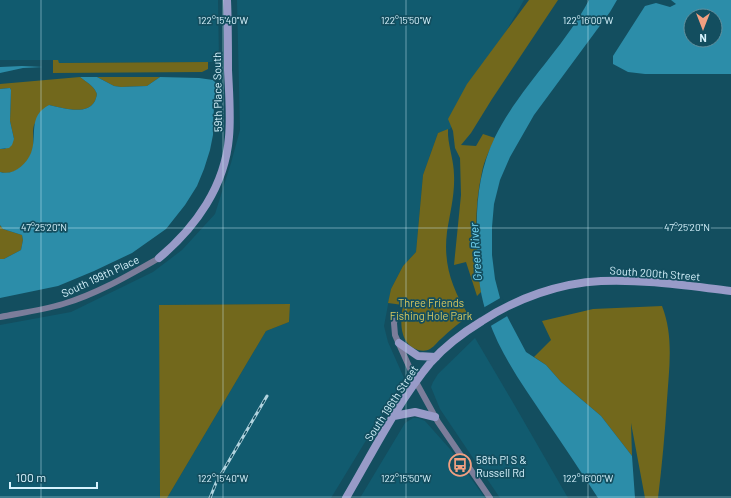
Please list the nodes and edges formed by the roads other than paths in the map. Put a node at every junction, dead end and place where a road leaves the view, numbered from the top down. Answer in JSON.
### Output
{"nodes":[{"id":1,"x":227,"y":0,"type":"edge"},
{"id":2,"x":159,"y":258,"type":"joint"},
{"id":3,"x":554,"y":289,"type":"joint"},
{"id":4,"x":731,"y":291,"type":"edge"},
{"id":5,"x":396,"y":314,"type":"dead end"},
{"id":6,"x":0,"y":317,"type":"edge"},
{"id":7,"x":399,"y":343,"type":"junction"},
{"id":8,"x":436,"y":356,"type":"junction"},
{"id":9,"x":416,"y":382,"type":"junction"},
{"id":10,"x":394,"y":416,"type":"junction"},
{"id":11,"x":435,"y":417,"type":"junction"},
{"id":12,"x":346,"y":498,"type":"edge"},
{"id":13,"x":490,"y":498,"type":"edge"}],
"edges":[{"from":1,"to":2,"type":"main road","name":"59th Place South"},
{"from":2,"to":6,"type":"street","name":"South 199th Place"},
{"from":3,"to":4,"type":"main road","name":"South 200th Street"},
{"from":3,"to":8,"type":"main road","name":"South 196th Street"},
{"from":5,"to":7,"type":"street"},
{"from":7,"to":8,"type":"main road"},
{"from":7,"to":9,"type":"street"},
{"from":8,"to":9,"type":"main road","name":"South 196th Street"},
{"from":9,"to":10,"type":"main road","name":"South 196th Street"},
{"from":9,"to":11,"type":"street"},
{"from":10,"to":11,"type":"main road"},
{"from":10,"to":12,"type":"main road","name":"South 196th Street"},
{"from":11,"to":13,"type":"street"}]}
